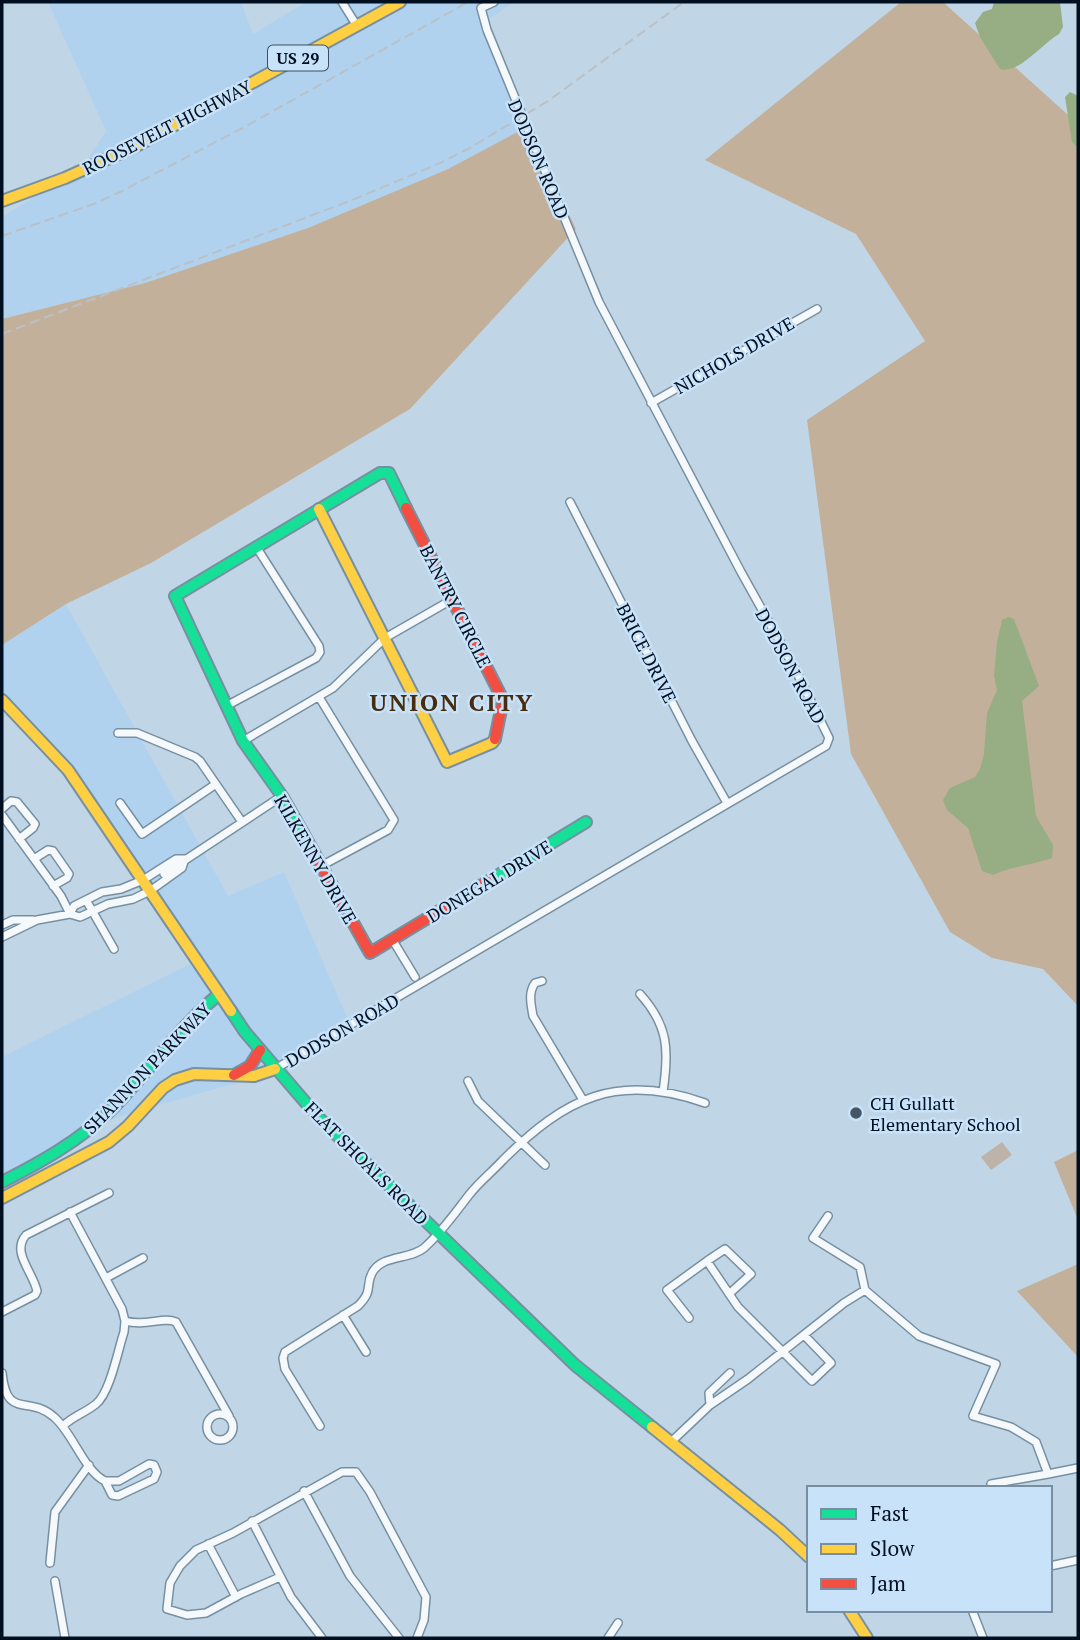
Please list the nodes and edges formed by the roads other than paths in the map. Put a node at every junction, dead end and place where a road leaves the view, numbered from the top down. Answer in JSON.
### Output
{"nodes":[{"id":1,"x":342,"y":2,"type":"edge"},
{"id":2,"x":401,"y":2,"type":"edge"},
{"id":3,"x":494,"y":2,"type":"edge"},
{"id":4,"x":357,"y":26,"type":"junction"},
{"id":5,"x":2,"y":201,"type":"edge"},
{"id":6,"x":817,"y":309,"type":"dead end"},
{"id":7,"x":651,"y":402,"type":"junction"},
{"id":8,"x":570,"y":502,"type":"dead end"},
{"id":9,"x":319,"y":509,"type":"junction"},
{"id":10,"x":257,"y":548,"type":"junction"},
{"id":11,"x":453,"y":599,"type":"junction"},
{"id":12,"x":384,"y":638,"type":"junction"},
{"id":13,"x":319,"y":697,"type":"junction"},
{"id":14,"x":2,"y":700,"type":"edge"},
{"id":15,"x":229,"y":705,"type":"junction"},
{"id":16,"x":118,"y":733,"type":"dead end"},
{"id":17,"x":243,"y":741,"type":"junction"},
{"id":18,"x":216,"y":784,"type":"junction"},
{"id":19,"x":282,"y":796,"type":"junction"},
{"id":20,"x":120,"y":803,"type":"dead end"},
{"id":21,"x":727,"y":803,"type":"junction"},
{"id":22,"x":2,"y":810,"type":"edge"},
{"id":23,"x":2,"y":815,"type":"edge"},
{"id":24,"x":242,"y":822,"type":"junction"},
{"id":25,"x":586,"y":822,"type":"dead end"},
{"id":26,"x":19,"y":839,"type":"junction"},
{"id":27,"x":34,"y":859,"type":"junction"},
{"id":28,"x":321,"y":866,"type":"junction"},
{"id":29,"x":164,"y":874,"type":"junction"},
{"id":30,"x":143,"y":880,"type":"junction"},
{"id":31,"x":54,"y":886,"type":"junction"},
{"id":32,"x":150,"y":891,"type":"junction"},
{"id":33,"x":86,"y":900,"type":"junction"},
{"id":34,"x":92,"y":912,"type":"junction"},
{"id":35,"x":70,"y":914,"type":"junction"},
{"id":36,"x":37,"y":920,"type":"junction"},
{"id":37,"x":2,"y":925,"type":"edge"},
{"id":38,"x":2,"y":937,"type":"edge"},
{"id":39,"x":393,"y":939,"type":"junction"},
{"id":40,"x":114,"y":949,"type":"dead end"},
{"id":41,"x":415,"y":977,"type":"dead end"},
{"id":42,"x":542,"y":981,"type":"dead end"},
{"id":43,"x":640,"y":994,"type":"dead end"},
{"id":44,"x":218,"y":995,"type":"junction"},
{"id":45,"x":260,"y":1050,"type":"junction"},
{"id":46,"x":275,"y":1069,"type":"junction"},
{"id":47,"x":231,"y":1076,"type":"junction"},
{"id":48,"x":468,"y":1081,"type":"dead end"},
{"id":49,"x":663,"y":1091,"type":"junction"},
{"id":50,"x":583,"y":1100,"type":"junction"},
{"id":51,"x":705,"y":1103,"type":"dead end"},
{"id":52,"x":521,"y":1142,"type":"junction"},
{"id":53,"x":545,"y":1165,"type":"dead end"},
{"id":54,"x":2,"y":1182,"type":"edge"},
{"id":55,"x":109,"y":1193,"type":"dead end"},
{"id":56,"x":2,"y":1198,"type":"edge"},
{"id":57,"x":70,"y":1212,"type":"junction"},
{"id":58,"x":828,"y":1216,"type":"dead end"},
{"id":59,"x":438,"y":1234,"type":"junction"},
{"id":60,"x":144,"y":1258,"type":"dead end"},
{"id":61,"x":707,"y":1261,"type":"junction"},
{"id":62,"x":106,"y":1278,"type":"junction"},
{"id":63,"x":865,"y":1290,"type":"junction"},
{"id":64,"x":729,"y":1294,"type":"junction"},
{"id":65,"x":2,"y":1312,"type":"edge"},
{"id":66,"x":343,"y":1315,"type":"junction"},
{"id":67,"x":690,"y":1318,"type":"dead end"},
{"id":68,"x":125,"y":1321,"type":"junction"},
{"id":69,"x":804,"y":1335,"type":"junction"},
{"id":70,"x":366,"y":1352,"type":"dead end"},
{"id":71,"x":782,"y":1352,"type":"junction"},
{"id":72,"x":2,"y":1373,"type":"edge"},
{"id":73,"x":730,"y":1373,"type":"dead end"},
{"id":74,"x":710,"y":1405,"type":"junction"},
{"id":75,"x":229,"y":1416,"type":"dead end"},
{"id":76,"x":63,"y":1426,"type":"junction"},
{"id":77,"x":320,"y":1426,"type":"dead end"},
{"id":78,"x":671,"y":1442,"type":"junction"},
{"id":79,"x":89,"y":1465,"type":"junction"},
{"id":80,"x":1078,"y":1468,"type":"edge"},
{"id":81,"x":1048,"y":1474,"type":"junction"},
{"id":82,"x":105,"y":1481,"type":"junction"},
{"id":83,"x":991,"y":1484,"type":"dead end"},
{"id":84,"x":304,"y":1492,"type":"junction"},
{"id":85,"x":253,"y":1521,"type":"junction"},
{"id":86,"x":208,"y":1544,"type":"junction"},
{"id":87,"x":807,"y":1555,"type":"edge"},
{"id":88,"x":1078,"y":1560,"type":"edge"},
{"id":89,"x":50,"y":1563,"type":"dead end"},
{"id":90,"x":1052,"y":1566,"type":"edge"},
{"id":91,"x":280,"y":1577,"type":"junction"},
{"id":92,"x":55,"y":1581,"type":"dead end"},
{"id":93,"x":236,"y":1597,"type":"junction"},
{"id":94,"x":850,"y":1612,"type":"edge"},
{"id":95,"x":973,"y":1612,"type":"edge"},
{"id":96,"x":618,"y":1623,"type":"dead end"},
{"id":97,"x":65,"y":1638,"type":"edge"},
{"id":98,"x":322,"y":1638,"type":"edge"},
{"id":99,"x":399,"y":1638,"type":"edge"},
{"id":100,"x":417,"y":1638,"type":"edge"},
{"id":101,"x":608,"y":1638,"type":"edge"},
{"id":102,"x":867,"y":1638,"type":"edge"},
{"id":103,"x":983,"y":1638,"type":"edge"}],
"edges":[{"from":1,"to":4,"type":"street"},
{"from":2,"to":4,"type":"street","name":"ROOSEVELT HIGHWAY","number":"US 29"},
{"from":3,"to":7,"type":"street","name":"DODSON ROAD"},
{"from":4,"to":5,"type":"street","name":"ROOSEVELT HIGHWAY","number":"US 29"},
{"from":6,"to":7,"type":"street","name":"NICHOLS DRIVE"},
{"from":7,"to":21,"type":"street","name":"DODSON ROAD"},
{"from":8,"to":21,"type":"street","name":"BRICE DRIVE"},
{"from":9,"to":10,"type":"street"},
{"from":9,"to":11,"type":"street","name":"BANTRY CIRCLE"},
{"from":9,"to":12,"type":"street","name":"BANTRY CIRCLE"},
{"from":10,"to":15,"type":"street","name":"KILKENNY DRIVE"},
{"from":10,"to":15,"type":"street"},
{"from":11,"to":12,"type":"street"},
{"from":11,"to":12,"type":"street","name":"BANTRY CIRCLE"},
{"from":12,"to":13,"type":"street"},
{"from":13,"to":17,"type":"street"},
{"from":13,"to":28,"type":"street"},
{"from":14,"to":30,"type":"street","name":"FLAT SHOALS ROAD"},
{"from":15,"to":17,"type":"street","name":"KILKENNY DRIVE"},
{"from":16,"to":18,"type":"street"},
{"from":17,"to":19,"type":"street","name":"KILKENNY DRIVE"},
{"from":18,"to":20,"type":"street"},
{"from":18,"to":24,"type":"street"},
{"from":19,"to":24,"type":"street"},
{"from":19,"to":28,"type":"street","name":"KILKENNY DRIVE"},
{"from":21,"to":46,"type":"street","name":"DODSON ROAD"},
{"from":22,"to":26,"type":"street"},
{"from":23,"to":26,"type":"street"},
{"from":24,"to":29,"type":"street"},
{"from":25,"to":39,"type":"street","name":"DONEGAL DRIVE"},
{"from":26,"to":27,"type":"street"},
{"from":27,"to":31,"type":"street"},
{"from":27,"to":31,"type":"street"},
{"from":28,"to":39,"type":"street","name":"KILKENNY DRIVE"},
{"from":29,"to":30,"type":"street"},
{"from":29,"to":32,"type":"street"},
{"from":30,"to":32,"type":"street","name":"FLAT SHOALS ROAD"},
{"from":30,"to":33,"type":"street"},
{"from":31,"to":35,"type":"street"},
{"from":32,"to":34,"type":"street"},
{"from":32,"to":44,"type":"street","name":"FLAT SHOALS ROAD"},
{"from":33,"to":34,"type":"street"},
{"from":33,"to":35,"type":"street"},
{"from":34,"to":35,"type":"street"},
{"from":34,"to":40,"type":"street"},
{"from":35,"to":36,"type":"street"},
{"from":36,"to":37,"type":"street"},
{"from":36,"to":38,"type":"street"},
{"from":39,"to":41,"type":"street"},
{"from":42,"to":50,"type":"street"},
{"from":43,"to":49,"type":"street"},
{"from":44,"to":45,"type":"street","name":"FLAT SHOALS ROAD"},
{"from":44,"to":54,"type":"street","name":"SHANNON PARKWAY"},
{"from":45,"to":46,"type":"street","name":"FLAT SHOALS ROAD"},
{"from":45,"to":47,"type":"street"},
{"from":46,"to":47,"type":"street","name":"SHANNON PARKWAY"},
{"from":46,"to":59,"type":"street","name":"FLAT SHOALS ROAD"},
{"from":47,"to":56,"type":"street","name":"SHANNON PARKWAY"},
{"from":48,"to":52,"type":"street"},
{"from":49,"to":50,"type":"street"},
{"from":49,"to":51,"type":"street"},
{"from":50,"to":52,"type":"street"},
{"from":52,"to":53,"type":"street"},
{"from":52,"to":59,"type":"street"},
{"from":55,"to":57,"type":"street"},
{"from":57,"to":62,"type":"street"},
{"from":57,"to":65,"type":"street"},
{"from":58,"to":63,"type":"street"},
{"from":59,"to":66,"type":"street"},
{"from":59,"to":78,"type":"street","name":"FLAT SHOALS ROAD"},
{"from":60,"to":62,"type":"street"},
{"from":61,"to":64,"type":"street"},
{"from":61,"to":64,"type":"street"},
{"from":61,"to":67,"type":"street"},
{"from":62,"to":68,"type":"street"},
{"from":63,"to":69,"type":"street"},
{"from":63,"to":81,"type":"street"},
{"from":64,"to":71,"type":"street"},
{"from":66,"to":70,"type":"street"},
{"from":66,"to":77,"type":"street"},
{"from":68,"to":75,"type":"street"},
{"from":68,"to":76,"type":"street"},
{"from":69,"to":71,"type":"street"},
{"from":69,"to":71,"type":"street"},
{"from":71,"to":74,"type":"street"},
{"from":72,"to":76,"type":"street"},
{"from":73,"to":74,"type":"street"},
{"from":74,"to":78,"type":"street"},
{"from":76,"to":79,"type":"street"},
{"from":78,"to":87,"type":"street","name":"FLAT SHOALS ROAD"},
{"from":79,"to":82,"type":"street"},
{"from":79,"to":89,"type":"street"},
{"from":80,"to":81,"type":"street"},
{"from":81,"to":83,"type":"street"},
{"from":82,"to":82,"type":"street"},
{"from":84,"to":85,"type":"street"},
{"from":84,"to":99,"type":"street"},
{"from":84,"to":100,"type":"street"},
{"from":85,"to":86,"type":"street"},
{"from":85,"to":91,"type":"street"},
{"from":86,"to":93,"type":"street"},
{"from":86,"to":93,"type":"street"},
{"from":88,"to":90,"type":"street"},
{"from":91,"to":93,"type":"street"},
{"from":91,"to":98,"type":"street"},
{"from":92,"to":97,"type":"street"},
{"from":94,"to":102,"type":"street"},
{"from":95,"to":103,"type":"street"},
{"from":96,"to":101,"type":"street"}]}
